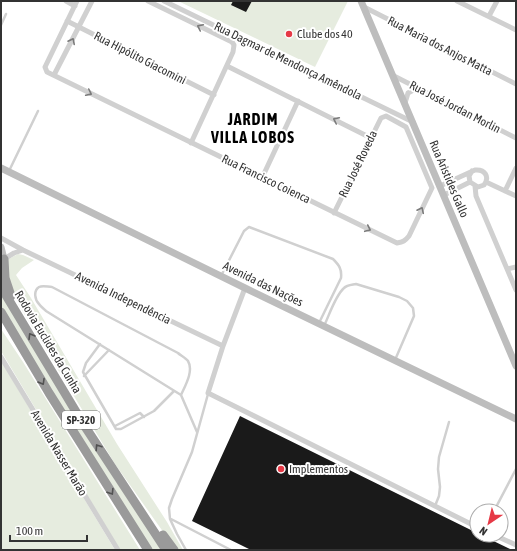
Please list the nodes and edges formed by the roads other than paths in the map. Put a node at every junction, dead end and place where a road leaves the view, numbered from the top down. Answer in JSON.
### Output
{"nodes":[{"id":1,"x":66,"y":1,"type":"edge"},
{"id":2,"x":92,"y":1,"type":"edge"},
{"id":3,"x":148,"y":1,"type":"edge"},
{"id":4,"x":164,"y":1,"type":"edge"},
{"id":5,"x":457,"y":1,"type":"edge"},
{"id":6,"x":496,"y":1,"type":"edge"},
{"id":7,"x":76,"y":3,"type":"edge"},
{"id":8,"x":363,"y":4,"type":"edge"},
{"id":9,"x":6,"y":14,"type":"dead end"},
{"id":10,"x":489,"y":16,"type":"junction"},
{"id":11,"x":67,"y":21,"type":"junction"},
{"id":12,"x":1,"y":25,"type":"edge"},
{"id":13,"x":79,"y":27,"type":"junction"},
{"id":14,"x":516,"y":30,"type":"edge"},
{"id":15,"x":227,"y":66,"type":"junction"},
{"id":16,"x":54,"y":75,"type":"junction"},
{"id":17,"x":394,"y":76,"type":"junction"},
{"id":18,"x":408,"y":83,"type":"junction"},
{"id":19,"x":516,"y":84,"type":"edge"},
{"id":20,"x":398,"y":87,"type":"junction"},
{"id":21,"x":417,"y":88,"type":"junction"},
{"id":22,"x":214,"y":95,"type":"junction"},
{"id":23,"x":298,"y":101,"type":"junction"},
{"id":24,"x":404,"y":103,"type":"junction"},
{"id":25,"x":38,"y":111,"type":"dead end"},
{"id":26,"x":413,"y":122,"type":"junction"},
{"id":27,"x":371,"y":138,"type":"junction"},
{"id":28,"x":516,"y":138,"type":"edge"},
{"id":29,"x":191,"y":143,"type":"junction"},
{"id":30,"x":1,"y":168,"type":"edge"},
{"id":31,"x":516,"y":168,"type":"edge"},
{"id":32,"x":8,"y":171,"type":"junction"},
{"id":33,"x":472,"y":171,"type":"junction"},
{"id":34,"x":262,"y":178,"type":"junction"},
{"id":35,"x":487,"y":182,"type":"junction"},
{"id":36,"x":440,"y":186,"type":"junction"},
{"id":37,"x":474,"y":186,"type":"junction"},
{"id":38,"x":505,"y":191,"type":"junction"},
{"id":39,"x":444,"y":195,"type":"junction"},
{"id":40,"x":516,"y":196,"type":"edge"},
{"id":41,"x":334,"y":213,"type":"junction"},
{"id":42,"x":1,"y":238,"type":"edge"},
{"id":43,"x":402,"y":242,"type":"joint"},
{"id":44,"x":1,"y":247,"type":"edge"},
{"id":45,"x":23,"y":250,"type":"junction"},
{"id":46,"x":4,"y":259,"type":"junction"},
{"id":47,"x":516,"y":267,"type":"edge"},
{"id":48,"x":507,"y":269,"type":"junction"},
{"id":49,"x":221,"y":276,"type":"junction"},
{"id":50,"x":1,"y":287,"type":"edge"},
{"id":51,"x":246,"y":288,"type":"junction"},
{"id":52,"x":516,"y":290,"type":"edge"},
{"id":53,"x":16,"y":310,"type":"junction"},
{"id":54,"x":1,"y":312,"type":"edge"},
{"id":55,"x":1,"y":322,"type":"edge"},
{"id":56,"x":321,"y":325,"type":"junction"},
{"id":57,"x":100,"y":344,"type":"junction"},
{"id":58,"x":223,"y":346,"type":"junction"},
{"id":59,"x":109,"y":350,"type":"junction"},
{"id":60,"x":1,"y":357,"type":"edge"},
{"id":61,"x":28,"y":358,"type":"junction"},
{"id":62,"x":395,"y":360,"type":"junction"},
{"id":63,"x":516,"y":366,"type":"edge"},
{"id":64,"x":84,"y":376,"type":"junction"},
{"id":65,"x":174,"y":391,"type":"junction"},
{"id":66,"x":208,"y":393,"type":"junction"},
{"id":67,"x":181,"y":395,"type":"junction"},
{"id":68,"x":144,"y":417,"type":"junction"},
{"id":69,"x":516,"y":419,"type":"edge"},
{"id":70,"x":449,"y":422,"type":"dead end"},
{"id":71,"x":115,"y":426,"type":"junction"},
{"id":72,"x":197,"y":432,"type":"junction"},
{"id":73,"x":110,"y":466,"type":"junction"},
{"id":74,"x":516,"y":468,"type":"edge"},
{"id":75,"x":498,"y":503,"type":"edge"},
{"id":76,"x":435,"y":506,"type":"junction"},
{"id":77,"x":170,"y":519,"type":"junction"},
{"id":78,"x":469,"y":523,"type":"edge"},
{"id":79,"x":118,"y":550,"type":"edge"},
{"id":80,"x":146,"y":550,"type":"edge"},
{"id":81,"x":166,"y":550,"type":"edge"},
{"id":82,"x":174,"y":550,"type":"edge"},
{"id":83,"x":186,"y":550,"type":"edge"},
{"id":84,"x":231,"y":550,"type":"edge"}],
"edges":[{"from":1,"to":7,"type":"street"},
{"from":2,"to":13,"type":"street"},
{"from":15,"to":3,"type":"street","one_way":true},
{"from":4,"to":26,"type":"street","name":"Rua Dagmar de Mendonça Amêndola"},
{"from":5,"to":10,"type":"street"},
{"from":6,"to":10,"type":"street"},
{"from":7,"to":11,"type":"street"},
{"from":8,"to":17,"type":"street","name":"Rua Aristides Gallo"},
{"from":8,"to":19,"type":"street","name":"Rua Maria dos Anjos Matta"},
{"from":9,"to":12,"type":"lane"},
{"from":10,"to":14,"type":"street"},
{"from":11,"to":13,"type":"street","name":"Rua Hipólito Giacomini"},
{"from":11,"to":16,"type":"street","name":"Rua Francisco Coienca"},
{"from":16,"to":13,"type":"street","one_way":true},
{"from":13,"to":22,"type":"street","name":"Rua Hipólito Giacomini"},
{"from":15,"to":22,"type":"street"},
{"from":15,"to":23,"type":"street"},
{"from":16,"to":29,"type":"street","name":"Rua Francisco Coienca","one_way":true},
{"from":17,"to":18,"type":"street","name":"Rua José Jordan Morlin"},
{"from":17,"to":20,"type":"street","name":"Rua Aristides Gallo"},
{"from":18,"to":20,"type":"street"},
{"from":18,"to":21,"type":"street","name":"Rua José Jordan Morlin"},
{"from":20,"to":24,"type":"street","name":"Rua Aristides Gallo"},
{"from":21,"to":24,"type":"street"},
{"from":21,"to":28,"type":"street","name":"Rua José Jordan Morlin"},
{"from":22,"to":29,"type":"street"},
{"from":27,"to":23,"type":"street","one_way":true},
{"from":23,"to":34,"type":"street"},
{"from":24,"to":26,"type":"street","name":"Rua Aristides Gallo"},
{"from":25,"to":32,"type":"lane"},
{"from":26,"to":36,"type":"street","name":"Rua Aristides Gallo"},
{"from":27,"to":41,"type":"street","name":"Rua José Roveda"},
{"from":43,"to":27,"type":"street","name":"Rua José Roveda","one_way":true},
{"from":29,"to":34,"type":"street","name":"Rua Francisco Coienca"},
{"from":30,"to":32,"type":"street","name":"Avenida das Nações"},
{"from":31,"to":38,"type":"street"},
{"from":32,"to":49,"type":"street","name":"Avenida das Nações"},
{"from":33,"to":35,"type":"street"},
{"from":33,"to":36,"type":"street"},
{"from":33,"to":37,"type":"street"},
{"from":34,"to":41,"type":"street","name":"Rua Francisco Coienca"},
{"from":35,"to":37,"type":"street"},
{"from":35,"to":38,"type":"street"},
{"from":36,"to":39,"type":"street","name":"Rua Aristides Gallo"},
{"from":37,"to":39,"type":"street"},
{"from":37,"to":48,"type":"street"},
{"from":38,"to":40,"type":"street"},
{"from":39,"to":63,"type":"street","name":"Rua Aristides Gallo"},
{"from":41,"to":43,"type":"street","name":"Rua Francisco Coienca","one_way":true},
{"from":42,"to":45,"type":"street","name":"Avenida Independência"},
{"from":44,"to":46,"type":"street"},
{"from":45,"to":46,"type":"street"},
{"from":45,"to":58,"type":"street","name":"Avenida Independência"},
{"from":46,"to":53,"type":"highway"},
{"from":47,"to":48,"type":"street"},
{"from":48,"to":52,"type":"street"},
{"from":49,"to":51,"type":"street","name":"Avenida das Nações"},
{"from":49,"to":56,"type":"lane"},
{"from":50,"to":53,"type":"highway","name":"Rodovia Euclides da Cunha","number":"SP-320"},
{"from":51,"to":56,"type":"street","name":"Avenida das Nações"},
{"from":51,"to":58,"type":"street"},
{"from":73,"to":53,"type":"highway","name":"Rodovia Euclides da Cunha","number":"SP-320","one_way":true},
{"from":54,"to":61,"type":"highway","name":"Rodovia Euclides da Cunha","number":"SP-320"},
{"from":55,"to":61,"type":"highway"},
{"from":56,"to":62,"type":"street","name":"Avenida das Nações"},
{"from":56,"to":62,"type":"lane"},
{"from":57,"to":59,"type":"lane"},
{"from":57,"to":64,"type":"lane"},
{"from":57,"to":67,"type":"lane"},
{"from":58,"to":66,"type":"street"},
{"from":59,"to":64,"type":"lane"},
{"from":59,"to":65,"type":"lane"},
{"from":60,"to":79,"type":"street","name":"Avenida Nasser Marão"},
{"from":61,"to":80,"type":"highway","name":"Rodovia Euclides da Cunha","number":"SP-320","one_way":true},
{"from":62,"to":69,"type":"street","name":"Avenida das Nações"},
{"from":64,"to":71,"type":"lane"},
{"from":65,"to":67,"type":"lane"},
{"from":65,"to":68,"type":"lane"},
{"from":66,"to":72,"type":"lane"},
{"from":66,"to":76,"type":"street"},
{"from":67,"to":72,"type":"lane"},
{"from":68,"to":71,"type":"lane"},
{"from":68,"to":71,"type":"lane"},
{"from":70,"to":76,"type":"lane"},
{"from":72,"to":77,"type":"lane"},
{"from":73,"to":81,"type":"highway","name":"Rodovia Euclides da Cunha","number":"SP-320"},
{"from":73,"to":82,"type":"highway"},
{"from":74,"to":75,"type":"lane"},
{"from":76,"to":78,"type":"street"},
{"from":77,"to":83,"type":"lane"},
{"from":77,"to":84,"type":"lane"}]}
